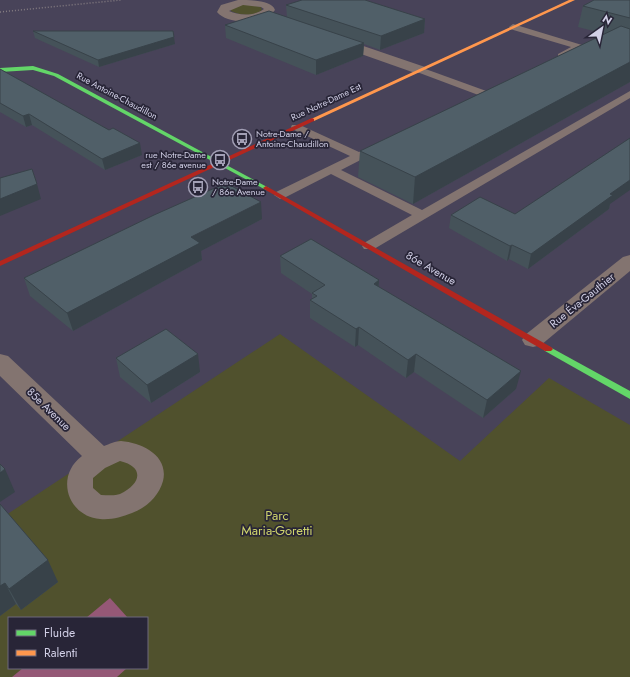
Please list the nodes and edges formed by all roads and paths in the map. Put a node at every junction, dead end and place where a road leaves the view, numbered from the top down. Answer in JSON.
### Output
{"nodes":[{"id":1,"x":573,"y":0,"type":"edge"},
{"id":2,"x":262,"y":15,"type":"edge"},
{"id":3,"x":276,"y":20,"type":"edge"},
{"id":4,"x":513,"y":27,"type":"junction"},
{"id":5,"x":320,"y":35,"type":"edge"},
{"id":6,"x":552,"y":60,"type":"edge"},
{"id":7,"x":0,"y":70,"type":"edge"},
{"id":8,"x":420,"y":70,"type":"junction"},
{"id":9,"x":630,"y":94,"type":"edge"},
{"id":10,"x":471,"y":100,"type":"edge"},
{"id":11,"x":296,"y":127,"type":"junction"},
{"id":12,"x":387,"y":142,"type":"edge"},
{"id":13,"x":359,"y":156,"type":"junction"},
{"id":14,"x":220,"y":163,"type":"junction"},
{"id":15,"x":332,"y":170,"type":"junction"},
{"id":16,"x":280,"y":195,"type":"junction"},
{"id":17,"x":422,"y":215,"type":"junction"},
{"id":18,"x":369,"y":246,"type":"junction"},
{"id":19,"x":630,"y":261,"type":"edge"},
{"id":20,"x":0,"y":264,"type":"edge"},
{"id":21,"x":533,"y":340,"type":"junction"},
{"id":22,"x":0,"y":362,"type":"edge"},
{"id":23,"x":630,"y":395,"type":"edge"},
{"id":24,"x":99,"y":457,"type":"dead end"}],
"edges":[{"from":1,"to":4,"type":"main road","name":"Rue Notre-Dame Est"},
{"from":2,"to":3,"type":"street"},
{"from":4,"to":6,"type":"lane"},
{"from":4,"to":8,"type":"main road","name":"Rue Notre-Dame Est"},
{"from":5,"to":8,"type":"street"},
{"from":7,"to":14,"type":"main road","name":"Rue Antoine-Chaudillon"},
{"from":8,"to":10,"type":"lane"},
{"from":8,"to":11,"type":"main road","name":"Rue Notre-Dame Est"},
{"from":9,"to":17,"type":"lane"},
{"from":11,"to":13,"type":"lane"},
{"from":11,"to":14,"type":"main road","name":"Rue Notre-Dame Est"},
{"from":12,"to":13,"type":"lane"},
{"from":13,"to":15,"type":"lane"},
{"from":14,"to":16,"type":"main road","name":"86e Avenue"},
{"from":14,"to":20,"type":"main road","name":"Rue Notre-Dame Est"},
{"from":15,"to":16,"type":"lane"},
{"from":15,"to":17,"type":"lane"},
{"from":16,"to":18,"type":"main road","name":"86e Avenue"},
{"from":17,"to":18,"type":"lane"},
{"from":18,"to":21,"type":"main road","name":"86e Avenue"},
{"from":19,"to":21,"type":"street","name":"Rue Éva-Gauthier"},
{"from":21,"to":23,"type":"main road","name":"86e Avenue"},
{"from":22,"to":24,"type":"street","name":"85e Avenue"}]}
